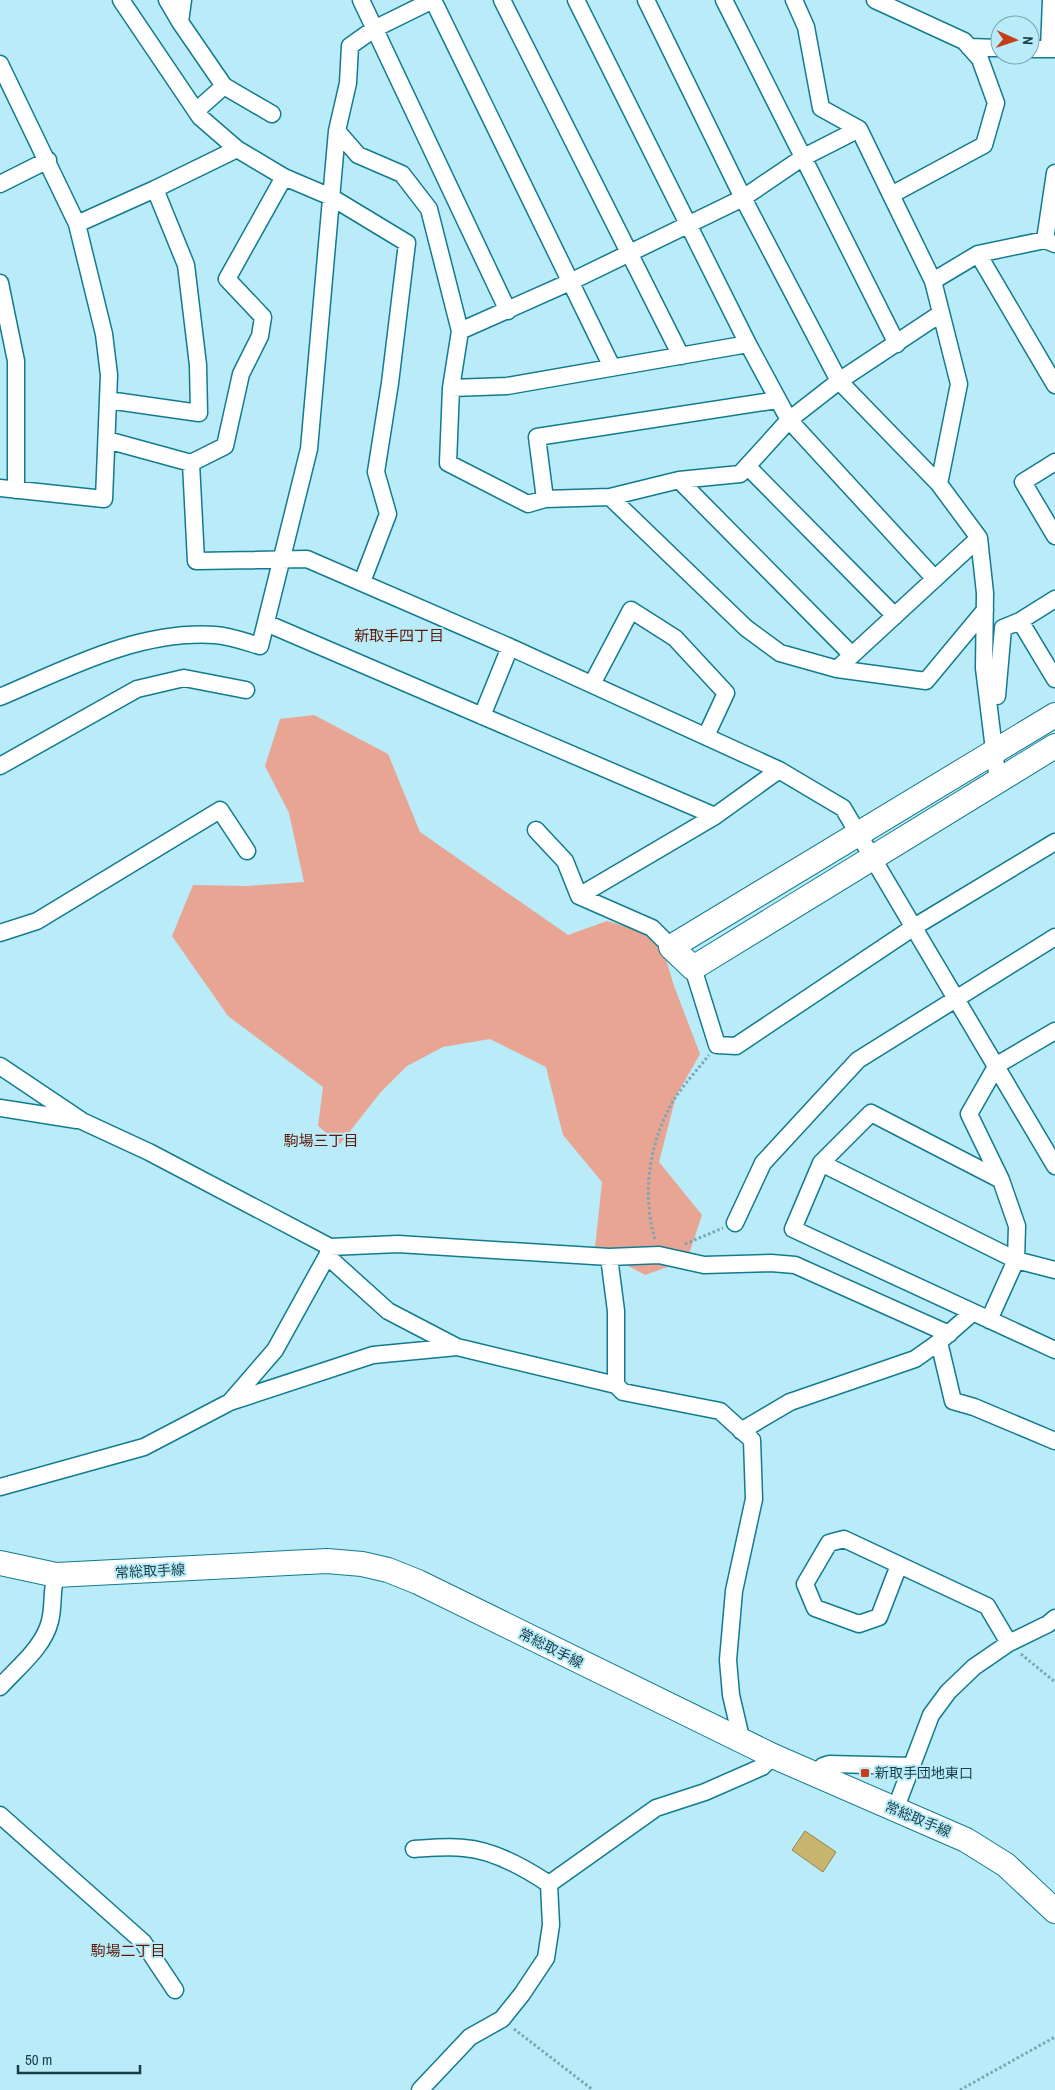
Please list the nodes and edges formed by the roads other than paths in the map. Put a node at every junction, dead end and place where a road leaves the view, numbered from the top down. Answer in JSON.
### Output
{"nodes":[{"id":1,"x":121,"y":0,"type":"edge"},
{"id":2,"x":167,"y":0,"type":"edge"},
{"id":3,"x":183,"y":0,"type":"edge"},
{"id":4,"x":361,"y":0,"type":"edge"},
{"id":5,"x":433,"y":0,"type":"edge"},
{"id":6,"x":502,"y":0,"type":"edge"},
{"id":7,"x":576,"y":0,"type":"edge"},
{"id":8,"x":646,"y":0,"type":"edge"},
{"id":9,"x":724,"y":0,"type":"edge"},
{"id":10,"x":794,"y":0,"type":"edge"},
{"id":11,"x":875,"y":0,"type":"edge"},
{"id":12,"x":1051,"y":0,"type":"edge"},
{"id":13,"x":180,"y":22,"type":"junction"},
{"id":14,"x":374,"y":29,"type":"junction"},
{"id":15,"x":969,"y":47,"type":"junction"},
{"id":16,"x":990,"y":48,"type":"edge"},
{"id":17,"x":1052,"y":49,"type":"edge"},
{"id":18,"x":0,"y":64,"type":"edge"},
{"id":19,"x":224,"y":86,"type":"junction"},
{"id":20,"x":7,"y":94,"type":"edge"},
{"id":21,"x":196,"y":111,"type":"junction"},
{"id":22,"x":272,"y":114,"type":"dead end"},
{"id":23,"x":859,"y":129,"type":"junction"},
{"id":24,"x":336,"y":131,"type":"junction"},
{"id":25,"x":237,"y":149,"type":"junction"},
{"id":26,"x":802,"y":158,"type":"junction"},
{"id":27,"x":48,"y":160,"type":"junction"},
{"id":28,"x":1055,"y":173,"type":"edge"},
{"id":29,"x":284,"y":177,"type":"junction"},
{"id":30,"x":0,"y":184,"type":"edge"},
{"id":31,"x":155,"y":189,"type":"junction"},
{"id":32,"x":891,"y":195,"type":"junction"},
{"id":33,"x":331,"y":198,"type":"junction"},
{"id":34,"x":743,"y":198,"type":"junction"},
{"id":35,"x":77,"y":224,"type":"junction"},
{"id":36,"x":689,"y":224,"type":"junction"},
{"id":37,"x":1050,"y":242,"type":"edge"},
{"id":38,"x":629,"y":253,"type":"junction"},
{"id":39,"x":978,"y":254,"type":"junction"},
{"id":40,"x":933,"y":281,"type":"junction"},
{"id":41,"x":570,"y":282,"type":"junction"},
{"id":42,"x":0,"y":283,"type":"edge"},
{"id":43,"x":508,"y":311,"type":"junction"},
{"id":44,"x":940,"y":314,"type":"junction"},
{"id":45,"x":460,"y":331,"type":"junction"},
{"id":46,"x":748,"y":344,"type":"junction"},
{"id":47,"x":897,"y":344,"type":"junction"},
{"id":48,"x":681,"y":356,"type":"junction"},
{"id":49,"x":612,"y":367,"type":"junction"},
{"id":50,"x":839,"y":381,"type":"junction"},
{"id":51,"x":1055,"y":385,"type":"edge"},
{"id":52,"x":451,"y":388,"type":"junction"},
{"id":53,"x":108,"y":400,"type":"junction"},
{"id":54,"x":776,"y":400,"type":"junction"},
{"id":55,"x":788,"y":420,"type":"junction"},
{"id":56,"x":107,"y":440,"type":"junction"},
{"id":57,"x":1055,"y":462,"type":"edge"},
{"id":58,"x":191,"y":463,"type":"junction"},
{"id":59,"x":747,"y":466,"type":"junction"},
{"id":60,"x":679,"y":480,"type":"junction"},
{"id":61,"x":939,"y":484,"type":"junction"},
{"id":62,"x":8,"y":489,"type":"edge"},
{"id":63,"x":610,"y":497,"type":"junction"},
{"id":64,"x":545,"y":499,"type":"junction"},
{"id":65,"x":1055,"y":536,"type":"edge"},
{"id":66,"x":979,"y":538,"type":"junction"},
{"id":67,"x":283,"y":559,"type":"junction"},
{"id":68,"x":935,"y":579,"type":"junction"},
{"id":69,"x":362,"y":582,"type":"junction"},
{"id":70,"x":1055,"y":599,"type":"edge"},
{"id":71,"x":985,"y":610,"type":"junction"},
{"id":72,"x":895,"y":616,"type":"junction"},
{"id":73,"x":1020,"y":621,"type":"junction"},
{"id":74,"x":266,"y":623,"type":"junction"},
{"id":75,"x":510,"y":646,"type":"junction"},
{"id":76,"x":852,"y":655,"type":"junction"},
{"id":77,"x":837,"y":669,"type":"junction"},
{"id":78,"x":1055,"y":679,"type":"edge"},
{"id":79,"x":592,"y":684,"type":"junction"},
{"id":80,"x":246,"y":690,"type":"dead end"},
{"id":81,"x":998,"y":696,"type":"dead end"},
{"id":82,"x":0,"y":697,"type":"edge"},
{"id":83,"x":1055,"y":715,"type":"edge"},
{"id":84,"x":482,"y":716,"type":"junction"},
{"id":85,"x":706,"y":736,"type":"junction"},
{"id":86,"x":1055,"y":746,"type":"edge"},
{"id":87,"x":994,"y":752,"type":"junction"},
{"id":88,"x":0,"y":766,"type":"edge"},
{"id":89,"x":779,"y":770,"type":"junction"},
{"id":90,"x":998,"y":782,"type":"junction"},
{"id":91,"x":715,"y":816,"type":"junction"},
{"id":92,"x":536,"y":830,"type":"dead end"},
{"id":93,"x":858,"y":835,"type":"junction"},
{"id":94,"x":1055,"y":842,"type":"edge"},
{"id":95,"x":247,"y":851,"type":"dead end"},
{"id":96,"x":872,"y":859,"type":"junction"},
{"id":97,"x":579,"y":896,"type":"junction"},
{"id":98,"x":914,"y":927,"type":"junction"},
{"id":99,"x":0,"y":933,"type":"edge"},
{"id":100,"x":1055,"y":936,"type":"edge"},
{"id":101,"x":671,"y":947,"type":"junction"},
{"id":102,"x":693,"y":968,"type":"junction"},
{"id":103,"x":954,"y":998,"type":"junction"},
{"id":104,"x":1055,"y":1031,"type":"edge"},
{"id":105,"x":997,"y":1065,"type":"junction"},
{"id":106,"x":0,"y":1066,"type":"edge"},
{"id":107,"x":0,"y":1108,"type":"edge"},
{"id":108,"x":82,"y":1121,"type":"junction"},
{"id":109,"x":821,"y":1163,"type":"junction"},
{"id":110,"x":1055,"y":1166,"type":"edge"},
{"id":111,"x":1001,"y":1180,"type":"junction"},
{"id":112,"x":735,"y":1223,"type":"road end"},
{"id":113,"x":329,"y":1251,"type":"junction"},
{"id":114,"x":609,"y":1257,"type":"junction"},
{"id":115,"x":1016,"y":1260,"type":"junction"},
{"id":116,"x":1055,"y":1270,"type":"edge"},
{"id":117,"x":972,"y":1313,"type":"junction"},
{"id":118,"x":989,"y":1320,"type":"junction"},
{"id":119,"x":944,"y":1338,"type":"junction"},
{"id":120,"x":457,"y":1347,"type":"junction"},
{"id":121,"x":1055,"y":1350,"type":"edge"},
{"id":122,"x":616,"y":1385,"type":"junction"},
{"id":123,"x":230,"y":1402,"type":"junction"},
{"id":124,"x":741,"y":1431,"type":"junction"},
{"id":125,"x":1055,"y":1441,"type":"edge"},
{"id":126,"x":0,"y":1488,"type":"edge"},
{"id":127,"x":0,"y":1563,"type":"edge"},
{"id":128,"x":899,"y":1565,"type":"junction"},
{"id":129,"x":56,"y":1575,"type":"junction"},
{"id":130,"x":1055,"y":1618,"type":"edge"},
{"id":131,"x":1009,"y":1643,"type":"junction"},
{"id":132,"x":0,"y":1687,"type":"edge"},
{"id":133,"x":742,"y":1742,"type":"junction"},
{"id":134,"x":773,"y":1756,"type":"junction"},
{"id":135,"x":912,"y":1766,"type":"junction"},
{"id":136,"x":816,"y":1776,"type":"junction"},
{"id":137,"x":895,"y":1810,"type":"junction"},
{"id":138,"x":0,"y":1815,"type":"edge"},
{"id":139,"x":414,"y":1849,"type":"dead end"},
{"id":140,"x":549,"y":1884,"type":"junction"},
{"id":141,"x":1055,"y":1911,"type":"edge"},
{"id":142,"x":175,"y":1990,"type":"dead end"},
{"id":143,"x":420,"y":2090,"type":"edge"}],
"edges":[{"from":1,"to":21,"type":"street"},
{"from":2,"to":13,"type":"street"},
{"from":3,"to":13,"type":"street"},
{"from":4,"to":14,"type":"street"},
{"from":5,"to":14,"type":"street"},
{"from":5,"to":41,"type":"street"},
{"from":6,"to":38,"type":"street"},
{"from":7,"to":36,"type":"street"},
{"from":8,"to":34,"type":"street"},
{"from":9,"to":26,"type":"street"},
{"from":10,"to":23,"type":"street"},
{"from":11,"to":15,"type":"street"},
{"from":12,"to":17,"type":"street"},
{"from":13,"to":19,"type":"street"},
{"from":14,"to":24,"type":"street"},
{"from":14,"to":43,"type":"street"},
{"from":15,"to":16,"type":"street"},
{"from":15,"to":32,"type":"street"},
{"from":18,"to":20,"type":"street"},
{"from":19,"to":21,"type":"street"},
{"from":19,"to":22,"type":"street"},
{"from":20,"to":27,"type":"street"},
{"from":21,"to":25,"type":"street"},
{"from":23,"to":26,"type":"street"},
{"from":23,"to":32,"type":"street"},
{"from":24,"to":33,"type":"street"},
{"from":24,"to":45,"type":"street"},
{"from":25,"to":29,"type":"street"},
{"from":25,"to":31,"type":"street"},
{"from":26,"to":34,"type":"street"},
{"from":26,"to":47,"type":"street"},
{"from":27,"to":30,"type":"street"},
{"from":27,"to":35,"type":"street"},
{"from":28,"to":37,"type":"street"},
{"from":29,"to":33,"type":"street"},
{"from":29,"to":58,"type":"street"},
{"from":31,"to":35,"type":"street"},
{"from":31,"to":53,"type":"street"},
{"from":32,"to":40,"type":"street"},
{"from":33,"to":67,"type":"street"},
{"from":33,"to":69,"type":"street"},
{"from":34,"to":36,"type":"street"},
{"from":34,"to":50,"type":"street"},
{"from":35,"to":53,"type":"street"},
{"from":36,"to":38,"type":"street"},
{"from":36,"to":46,"type":"street"},
{"from":37,"to":39,"type":"street"},
{"from":38,"to":41,"type":"street"},
{"from":38,"to":48,"type":"street"},
{"from":39,"to":40,"type":"street"},
{"from":39,"to":51,"type":"street"},
{"from":40,"to":44,"type":"street"},
{"from":41,"to":43,"type":"street"},
{"from":41,"to":49,"type":"street"},
{"from":42,"to":62,"type":"street"},
{"from":43,"to":45,"type":"street"},
{"from":44,"to":47,"type":"street"},
{"from":44,"to":61,"type":"street"},
{"from":45,"to":52,"type":"street"},
{"from":46,"to":48,"type":"street"},
{"from":46,"to":54,"type":"street"},
{"from":47,"to":50,"type":"street"},
{"from":48,"to":49,"type":"street"},
{"from":49,"to":52,"type":"street"},
{"from":50,"to":55,"type":"street"},
{"from":50,"to":61,"type":"street"},
{"from":52,"to":64,"type":"street"},
{"from":53,"to":56,"type":"street"},
{"from":54,"to":55,"type":"street"},
{"from":54,"to":64,"type":"street"},
{"from":55,"to":59,"type":"street"},
{"from":55,"to":68,"type":"street"},
{"from":56,"to":58,"type":"street"},
{"from":56,"to":62,"type":"street"},
{"from":57,"to":65,"type":"street"},
{"from":58,"to":67,"type":"street"},
{"from":59,"to":60,"type":"street"},
{"from":59,"to":72,"type":"street"},
{"from":60,"to":63,"type":"street"},
{"from":60,"to":76,"type":"street"},
{"from":61,"to":66,"type":"street"},
{"from":63,"to":64,"type":"street"},
{"from":63,"to":77,"type":"street"},
{"from":66,"to":68,"type":"street"},
{"from":66,"to":71,"type":"street"},
{"from":67,"to":69,"type":"street"},
{"from":67,"to":74,"type":"street"},
{"from":68,"to":72,"type":"street"},
{"from":69,"to":75,"type":"street"},
{"from":70,"to":73,"type":"street"},
{"from":71,"to":77,"type":"street"},
{"from":71,"to":87,"type":"street"},
{"from":72,"to":76,"type":"street"},
{"from":73,"to":78,"type":"street"},
{"from":73,"to":81,"type":"street"},
{"from":74,"to":82,"type":"street"},
{"from":74,"to":84,"type":"street"},
{"from":75,"to":79,"type":"street"},
{"from":75,"to":84,"type":"street"},
{"from":76,"to":77,"type":"street"},
{"from":79,"to":85,"type":"street"},
{"from":79,"to":85,"type":"street"},
{"from":80,"to":88,"type":"street"},
{"from":83,"to":87,"type":"main road"},
{"from":84,"to":91,"type":"street"},
{"from":85,"to":89,"type":"street"},
{"from":86,"to":90,"type":"main road"},
{"from":87,"to":90,"type":"street"},
{"from":87,"to":93,"type":"main road"},
{"from":89,"to":91,"type":"street"},
{"from":89,"to":93,"type":"street"},
{"from":90,"to":96,"type":"main road"},
{"from":91,"to":97,"type":"street"},
{"from":92,"to":97,"type":"street"},
{"from":93,"to":96,"type":"street"},
{"from":93,"to":101,"type":"main road"},
{"from":94,"to":98,"type":"street"},
{"from":95,"to":99,"type":"street"},
{"from":96,"to":98,"type":"street"},
{"from":96,"to":102,"type":"main road"},
{"from":97,"to":101,"type":"street"},
{"from":98,"to":102,"type":"street"},
{"from":98,"to":103,"type":"street"},
{"from":100,"to":103,"type":"street"},
{"from":101,"to":102,"type":"main road"},
{"from":103,"to":105,"type":"street"},
{"from":103,"to":112,"type":"street"},
{"from":104,"to":105,"type":"street"},
{"from":105,"to":110,"type":"street"},
{"from":105,"to":111,"type":"street"},
{"from":106,"to":108,"type":"street"},
{"from":107,"to":108,"type":"street"},
{"from":108,"to":113,"type":"street"},
{"from":109,"to":111,"type":"street"},
{"from":109,"to":115,"type":"street"},
{"from":109,"to":117,"type":"street"},
{"from":111,"to":115,"type":"street"},
{"from":113,"to":114,"type":"street"},
{"from":113,"to":120,"type":"street"},
{"from":113,"to":123,"type":"street"},
{"from":114,"to":119,"type":"street"},
{"from":114,"to":122,"type":"street"},
{"from":115,"to":116,"type":"street"},
{"from":115,"to":118,"type":"street"},
{"from":117,"to":118,"type":"street"},
{"from":117,"to":119,"type":"street"},
{"from":118,"to":121,"type":"street"},
{"from":119,"to":124,"type":"street"},
{"from":119,"to":125,"type":"street"},
{"from":120,"to":122,"type":"street"},
{"from":120,"to":123,"type":"street"},
{"from":122,"to":124,"type":"street"},
{"from":123,"to":126,"type":"street"},
{"from":124,"to":133,"type":"street"},
{"from":127,"to":129,"type":"main road","name":"常総取手線"},
{"from":128,"to":128,"type":"street"},
{"from":128,"to":131,"type":"street"},
{"from":129,"to":132,"type":"street"},
{"from":129,"to":133,"type":"main road","name":"常総取手線"},
{"from":130,"to":131,"type":"street"},
{"from":131,"to":135,"type":"street"},
{"from":133,"to":134,"type":"main road","name":"常総取手線"},
{"from":134,"to":136,"type":"main road","name":"常総取手線"},
{"from":134,"to":140,"type":"street"},
{"from":135,"to":136,"type":"street"},
{"from":135,"to":137,"type":"street"},
{"from":136,"to":137,"type":"main road","name":"常総取手線"},
{"from":137,"to":141,"type":"main road","name":"常総取手線"},
{"from":138,"to":142,"type":"street"},
{"from":139,"to":140,"type":"street"},
{"from":140,"to":143,"type":"street"}]}
